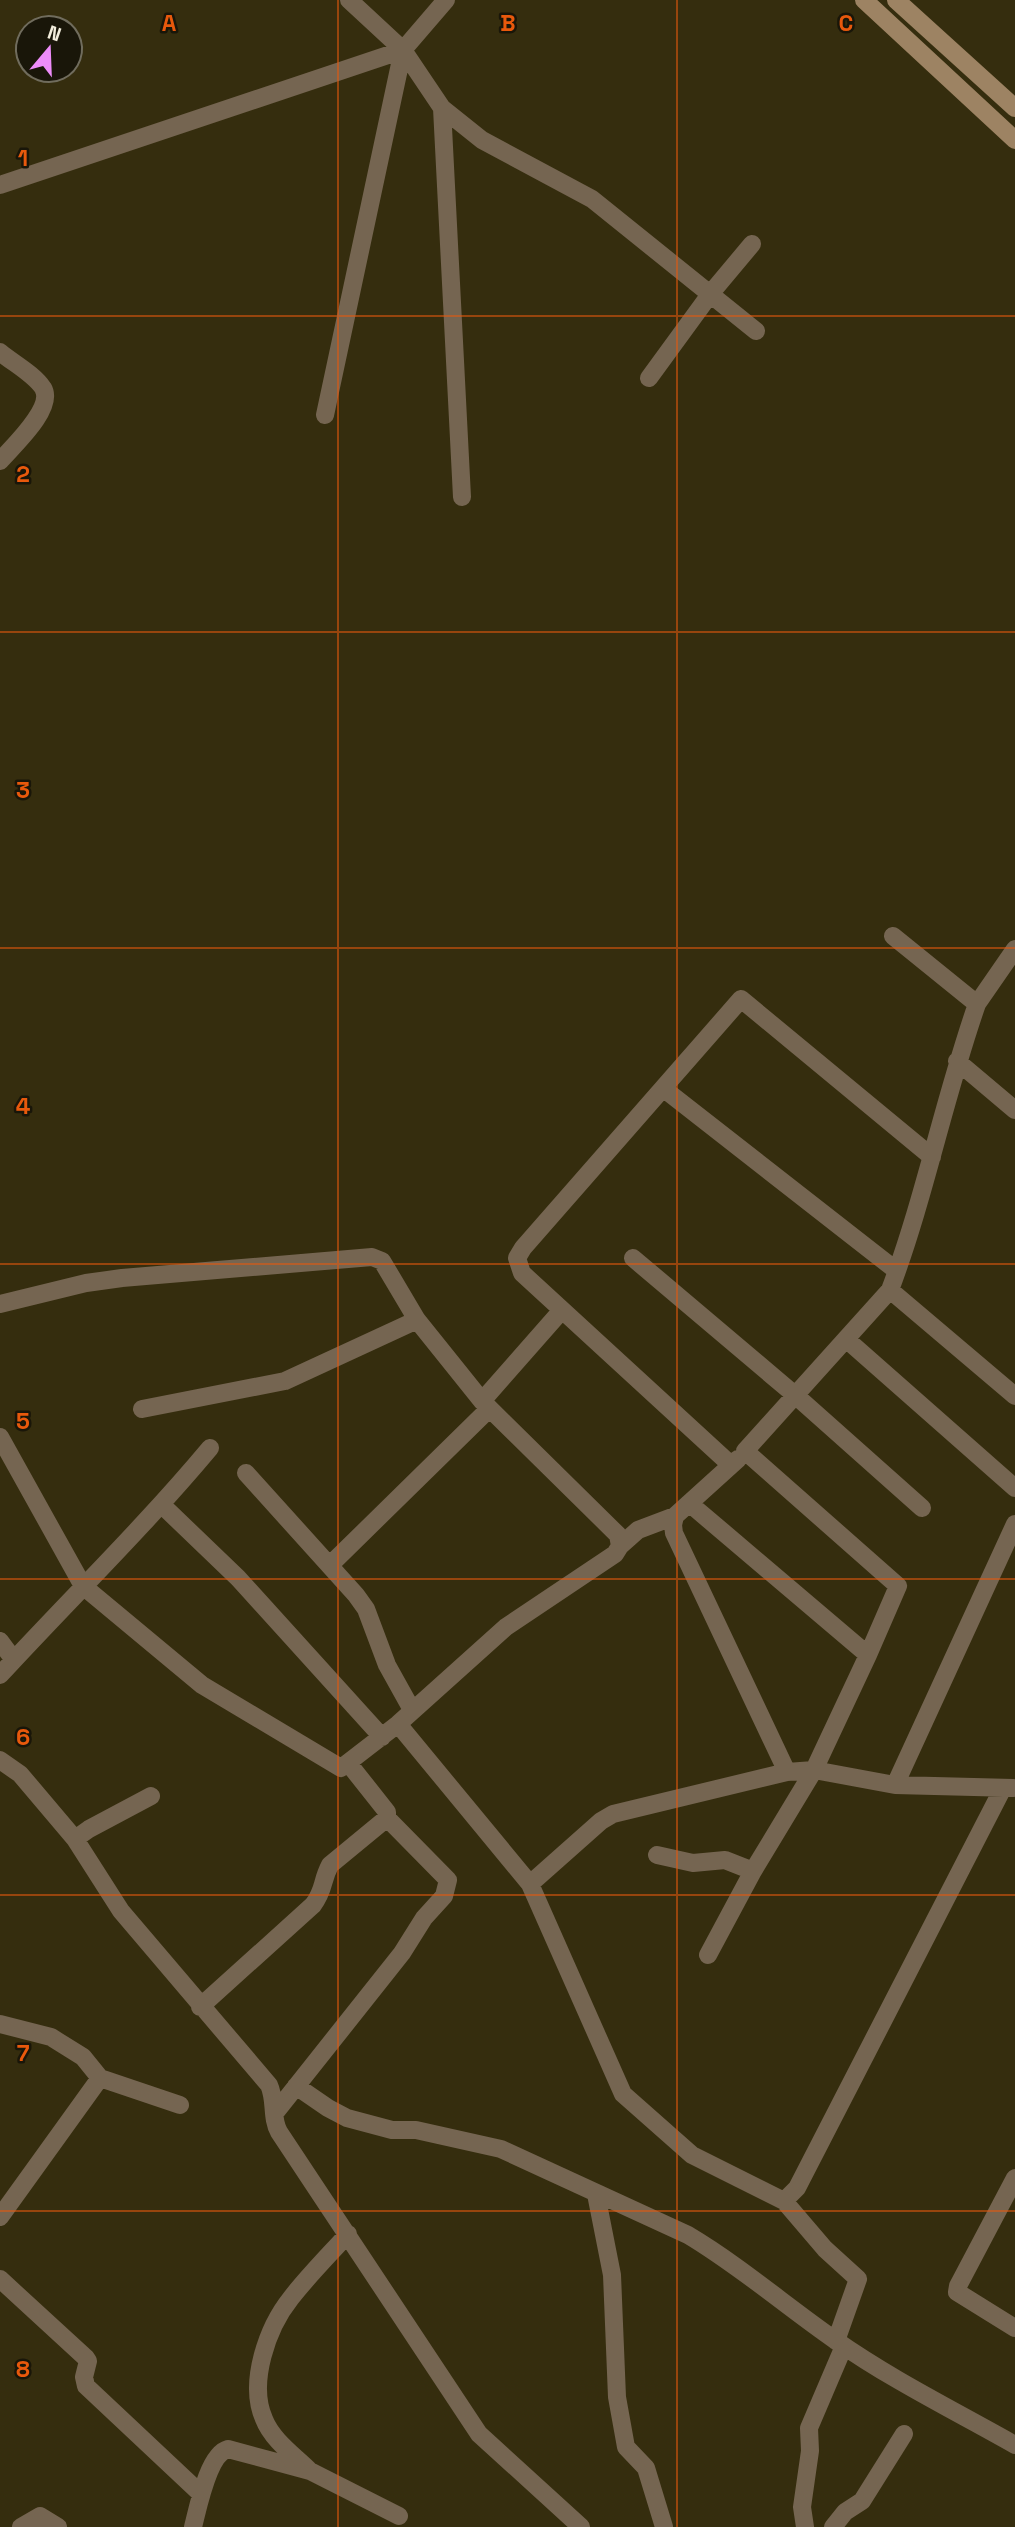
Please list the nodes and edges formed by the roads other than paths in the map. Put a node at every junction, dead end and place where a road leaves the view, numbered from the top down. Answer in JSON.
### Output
{"nodes":[{"id":1,"x":349,"y":0,"type":"edge"},
{"id":2,"x":446,"y":0,"type":"edge"},
{"id":3,"x":864,"y":0,"type":"edge"},
{"id":4,"x":896,"y":0,"type":"edge"},
{"id":5,"x":403,"y":50,"type":"junction"},
{"id":6,"x":442,"y":108,"type":"junction"},
{"id":7,"x":1015,"y":108,"type":"edge"},
{"id":8,"x":1015,"y":140,"type":"edge"},
{"id":9,"x":0,"y":186,"type":"edge"},
{"id":10,"x":752,"y":244,"type":"dead end"},
{"id":11,"x":711,"y":293,"type":"junction"},
{"id":12,"x":756,"y":331,"type":"dead end"},
{"id":13,"x":0,"y":352,"type":"edge"},
{"id":14,"x":649,"y":378,"type":"dead end"},
{"id":15,"x":325,"y":415,"type":"dead end"},
{"id":16,"x":0,"y":461,"type":"edge"},
{"id":17,"x":462,"y":497,"type":"dead end"},
{"id":18,"x":893,"y":936,"type":"dead end"},
{"id":19,"x":1015,"y":949,"type":"edge"},
{"id":20,"x":977,"y":1004,"type":"junction"},
{"id":21,"x":957,"y":1060,"type":"junction"},
{"id":22,"x":664,"y":1088,"type":"junction"},
{"id":23,"x":1015,"y":1110,"type":"edge"},
{"id":24,"x":932,"y":1157,"type":"junction"},
{"id":25,"x":632,"y":1258,"type":"dead end"},
{"id":26,"x":897,"y":1271,"type":"junction"},
{"id":27,"x":890,"y":1290,"type":"junction"},
{"id":28,"x":0,"y":1304,"type":"edge"},
{"id":29,"x":562,"y":1310,"type":"junction"},
{"id":30,"x":417,"y":1320,"type":"junction"},
{"id":31,"x":846,"y":1339,"type":"junction"},
{"id":32,"x":795,"y":1395,"type":"junction"},
{"id":33,"x":1015,"y":1396,"type":"edge"},
{"id":34,"x":486,"y":1405,"type":"junction"},
{"id":35,"x":142,"y":1409,"type":"dead end"},
{"id":36,"x":0,"y":1437,"type":"edge"},
{"id":37,"x":210,"y":1448,"type":"dead end"},
{"id":38,"x":745,"y":1451,"type":"junction"},
{"id":39,"x":732,"y":1465,"type":"junction"},
{"id":40,"x":246,"y":1473,"type":"dead end"},
{"id":41,"x":1015,"y":1488,"type":"edge"},
{"id":42,"x":689,"y":1503,"type":"junction"},
{"id":43,"x":162,"y":1505,"type":"junction"},
{"id":44,"x":922,"y":1508,"type":"dead end"},
{"id":45,"x":675,"y":1516,"type":"junction"},
{"id":46,"x":1015,"y":1524,"type":"edge"},
{"id":47,"x":620,"y":1546,"type":"junction"},
{"id":48,"x":330,"y":1566,"type":"junction"},
{"id":49,"x":83,"y":1586,"type":"junction"},
{"id":50,"x":0,"y":1641,"type":"edge"},
{"id":51,"x":868,"y":1656,"type":"junction"},
{"id":52,"x":14,"y":1660,"type":"junction"},
{"id":53,"x":0,"y":1675,"type":"edge"},
{"id":54,"x":412,"y":1710,"type":"junction"},
{"id":55,"x":398,"y":1724,"type":"junction"},
{"id":56,"x":382,"y":1737,"type":"junction"},
{"id":57,"x":0,"y":1760,"type":"edge"},
{"id":58,"x":349,"y":1764,"type":"junction"},
{"id":59,"x":814,"y":1769,"type":"junction"},
{"id":60,"x":787,"y":1772,"type":"junction"},
{"id":61,"x":895,"y":1785,"type":"junction"},
{"id":62,"x":1009,"y":1788,"type":"edge"},
{"id":63,"x":151,"y":1796,"type":"dead end"},
{"id":64,"x":387,"y":1818,"type":"junction"},
{"id":65,"x":75,"y":1839,"type":"junction"},
{"id":66,"x":657,"y":1855,"type":"dead end"},
{"id":67,"x":753,"y":1871,"type":"junction"},
{"id":68,"x":530,"y":1884,"type":"junction"},
{"id":69,"x":708,"y":1955,"type":"dead end"},
{"id":70,"x":200,"y":2007,"type":"junction"},
{"id":71,"x":0,"y":2024,"type":"edge"},
{"id":72,"x":100,"y":2078,"type":"junction"},
{"id":73,"x":296,"y":2085,"type":"junction"},
{"id":74,"x":180,"y":2105,"type":"dead end"},
{"id":75,"x":275,"y":2113,"type":"junction"},
{"id":76,"x":1015,"y":2178,"type":"edge"},
{"id":77,"x":596,"y":2194,"type":"junction"},
{"id":78,"x":784,"y":2202,"type":"junction"},
{"id":79,"x":0,"y":2217,"type":"edge"},
{"id":80,"x":348,"y":2234,"type":"junction"},
{"id":81,"x":0,"y":2278,"type":"edge"},
{"id":82,"x":1015,"y":2328,"type":"edge"},
{"id":83,"x":840,"y":2343,"type":"junction"},
{"id":84,"x":904,"y":2434,"type":"dead end"},
{"id":85,"x":1015,"y":2445,"type":"edge"},
{"id":86,"x":310,"y":2471,"type":"junction"},
{"id":87,"x":201,"y":2494,"type":"junction"},
{"id":88,"x":399,"y":2516,"type":"dead end"},
{"id":89,"x":21,"y":2527,"type":"edge"},
{"id":90,"x":58,"y":2527,"type":"edge"},
{"id":91,"x":193,"y":2527,"type":"edge"},
{"id":92,"x":581,"y":2527,"type":"edge"},
{"id":93,"x":664,"y":2527,"type":"edge"},
{"id":94,"x":805,"y":2527,"type":"edge"},
{"id":95,"x":833,"y":2527,"type":"edge"}],
"edges":[{"from":1,"to":5,"type":"street"},
{"from":2,"to":5,"type":"street"},
{"from":3,"to":8,"type":"main road"},
{"from":4,"to":7,"type":"main road"},
{"from":5,"to":6,"type":"street"},
{"from":5,"to":9,"type":"street"},
{"from":5,"to":15,"type":"street"},
{"from":6,"to":11,"type":"street"},
{"from":6,"to":17,"type":"street"},
{"from":10,"to":11,"type":"street"},
{"from":11,"to":12,"type":"street"},
{"from":11,"to":14,"type":"street"},
{"from":13,"to":16,"type":"street"},
{"from":18,"to":20,"type":"street"},
{"from":19,"to":20,"type":"street"},
{"from":20,"to":21,"type":"street"},
{"from":21,"to":23,"type":"street"},
{"from":21,"to":24,"type":"street"},
{"from":22,"to":24,"type":"street"},
{"from":22,"to":26,"type":"street"},
{"from":22,"to":29,"type":"street"},
{"from":24,"to":26,"type":"street"},
{"from":25,"to":32,"type":"street"},
{"from":26,"to":27,"type":"street"},
{"from":27,"to":31,"type":"street"},
{"from":27,"to":33,"type":"street"},
{"from":28,"to":30,"type":"street"},
{"from":29,"to":34,"type":"street"},
{"from":29,"to":39,"type":"street"},
{"from":30,"to":34,"type":"street"},
{"from":30,"to":35,"type":"street"},
{"from":31,"to":32,"type":"street"},
{"from":31,"to":41,"type":"street"},
{"from":32,"to":38,"type":"street"},
{"from":32,"to":44,"type":"street"},
{"from":34,"to":47,"type":"street"},
{"from":34,"to":48,"type":"street"},
{"from":36,"to":49,"type":"street"},
{"from":37,"to":43,"type":"street"},
{"from":38,"to":39,"type":"street"},
{"from":38,"to":51,"type":"street"},
{"from":39,"to":42,"type":"street"},
{"from":40,"to":48,"type":"street"},
{"from":42,"to":45,"type":"street"},
{"from":42,"to":51,"type":"street"},
{"from":43,"to":49,"type":"street"},
{"from":43,"to":56,"type":"street"},
{"from":45,"to":47,"type":"street"},
{"from":45,"to":60,"type":"street"},
{"from":46,"to":61,"type":"street"},
{"from":47,"to":54,"type":"street"},
{"from":48,"to":54,"type":"street"},
{"from":49,"to":52,"type":"street"},
{"from":49,"to":58,"type":"street"},
{"from":50,"to":52,"type":"street"},
{"from":51,"to":59,"type":"street"},
{"from":52,"to":53,"type":"street"},
{"from":54,"to":55,"type":"street"},
{"from":55,"to":56,"type":"street"},
{"from":55,"to":68,"type":"street"},
{"from":56,"to":58,"type":"street"},
{"from":57,"to":65,"type":"street"},
{"from":58,"to":64,"type":"street"},
{"from":59,"to":60,"type":"street"},
{"from":59,"to":61,"type":"street"},
{"from":59,"to":67,"type":"street"},
{"from":60,"to":68,"type":"street"},
{"from":61,"to":62,"type":"street"},
{"from":62,"to":78,"type":"street"},
{"from":63,"to":65,"type":"street"},
{"from":64,"to":70,"type":"street"},
{"from":64,"to":73,"type":"street"},
{"from":65,"to":70,"type":"street"},
{"from":66,"to":67,"type":"street"},
{"from":67,"to":69,"type":"street"},
{"from":68,"to":78,"type":"street"},
{"from":70,"to":75,"type":"street"},
{"from":71,"to":72,"type":"street"},
{"from":72,"to":74,"type":"street"},
{"from":72,"to":79,"type":"street"},
{"from":73,"to":75,"type":"street"},
{"from":73,"to":77,"type":"street"},
{"from":75,"to":80,"type":"street"},
{"from":76,"to":82,"type":"street"},
{"from":77,"to":83,"type":"street"},
{"from":77,"to":93,"type":"street"},
{"from":78,"to":83,"type":"street"},
{"from":80,"to":86,"type":"street"},
{"from":80,"to":92,"type":"street"},
{"from":81,"to":87,"type":"street"},
{"from":83,"to":85,"type":"street"},
{"from":83,"to":94,"type":"street"},
{"from":84,"to":95,"type":"street"},
{"from":86,"to":87,"type":"street"},
{"from":86,"to":88,"type":"street"},
{"from":87,"to":91,"type":"street"},
{"from":89,"to":90,"type":"street"}]}
